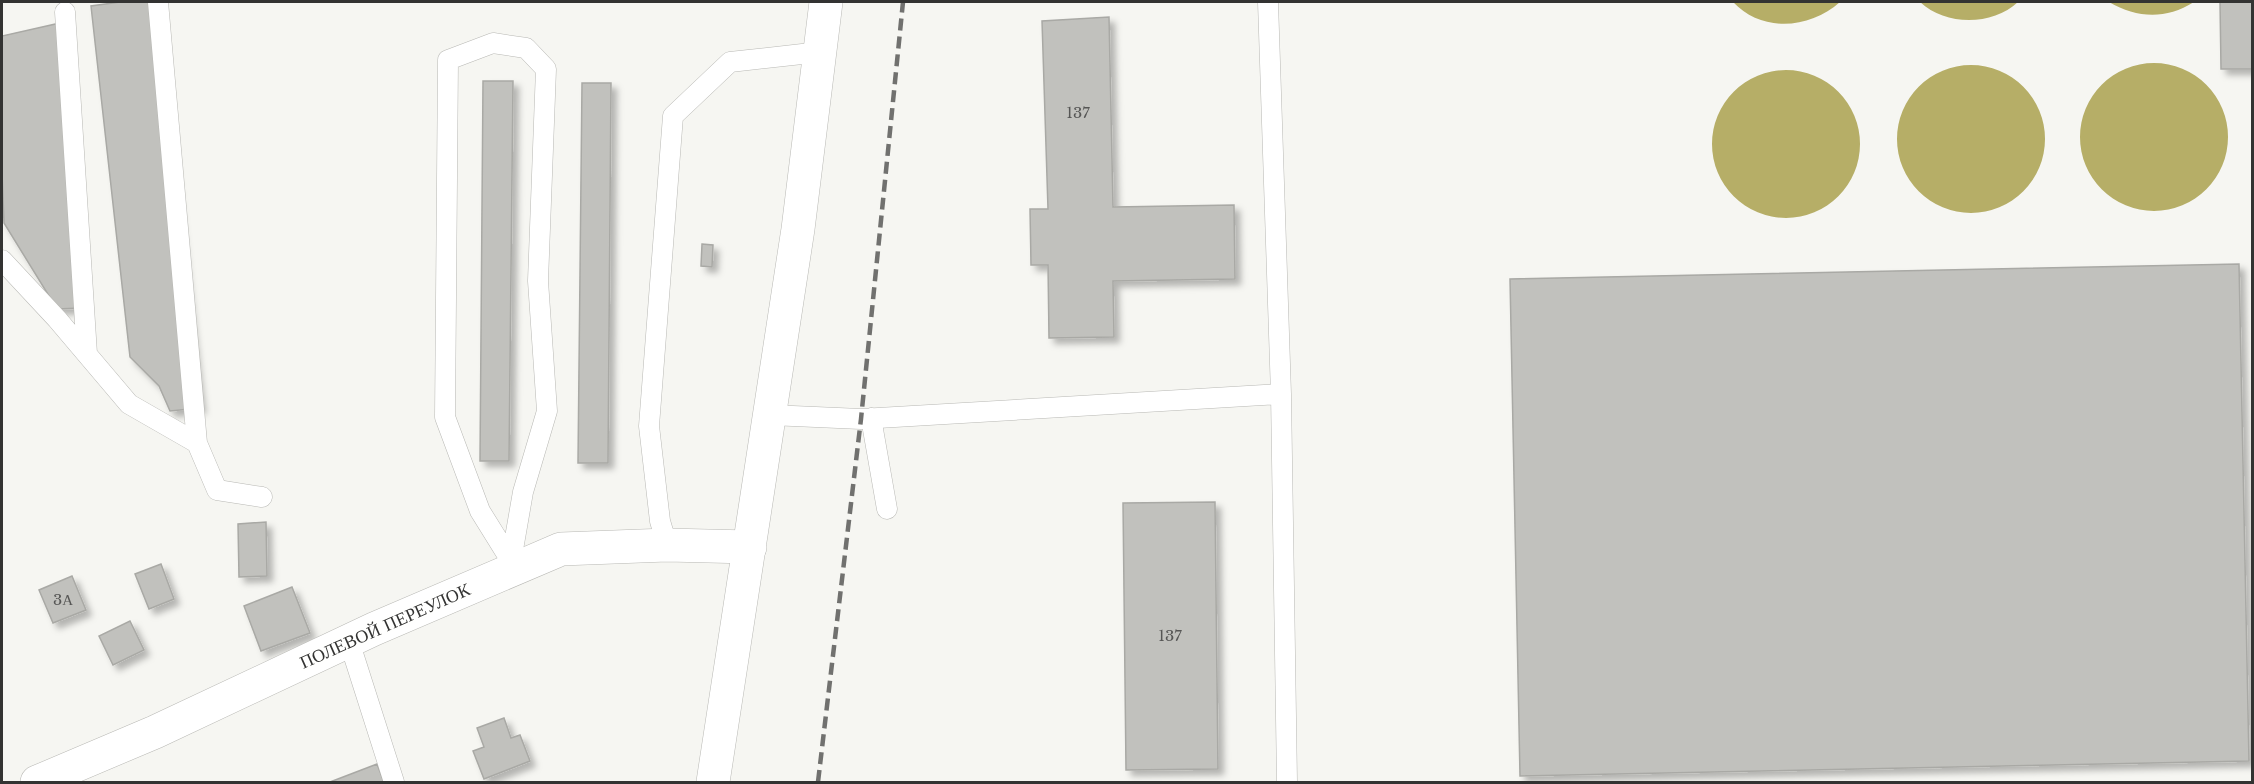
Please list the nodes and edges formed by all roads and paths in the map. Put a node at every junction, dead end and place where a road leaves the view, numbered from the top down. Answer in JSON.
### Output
{"nodes":[{"id":1,"x":158,"y":2,"type":"edge"},
{"id":2,"x":826,"y":2,"type":"edge"},
{"id":3,"x":1268,"y":2,"type":"edge"},
{"id":4,"x":64,"y":12,"type":"dead end"},
{"id":5,"x":819,"y":52,"type":"junction"},
{"id":6,"x":2,"y":260,"type":"edge"},
{"id":7,"x":87,"y":354,"type":"junction"},
{"id":8,"x":1281,"y":394,"type":"junction"},
{"id":9,"x":770,"y":415,"type":"junction"},
{"id":10,"x":871,"y":418,"type":"junction"},
{"id":11,"x":197,"y":443,"type":"junction"},
{"id":12,"x":262,"y":497,"type":"dead end"},
{"id":13,"x":887,"y":509,"type":"dead end"},
{"id":14,"x":667,"y":545,"type":"junction"},
{"id":15,"x":750,"y":547,"type":"junction"},
{"id":16,"x":514,"y":565,"type":"junction"},
{"id":17,"x":349,"y":641,"type":"junction"},
{"id":18,"x":37,"y":783,"type":"edge"},
{"id":19,"x":394,"y":783,"type":"edge"},
{"id":20,"x":714,"y":783,"type":"edge"},
{"id":21,"x":1287,"y":783,"type":"edge"}],
"edges":[{"from":1,"to":11,"type":"lane"},
{"from":2,"to":5,"type":"street"},
{"from":3,"to":8,"type":"lane"},
{"from":4,"to":7,"type":"lane"},
{"from":5,"to":9,"type":"street"},
{"from":5,"to":14,"type":"lane"},
{"from":6,"to":7,"type":"lane"},
{"from":7,"to":11,"type":"lane"},
{"from":8,"to":10,"type":"lane"},
{"from":8,"to":21,"type":"lane"},
{"from":9,"to":10,"type":"lane"},
{"from":9,"to":15,"type":"street"},
{"from":10,"to":13,"type":"lane"},
{"from":11,"to":12,"type":"lane"},
{"from":14,"to":15,"type":"street","name":"ПОЛЕВОЙ ПЕРЕУЛОК"},
{"from":14,"to":16,"type":"street","name":"ПОЛЕВОЙ ПЕРЕУЛОК"},
{"from":15,"to":20,"type":"street"},
{"from":16,"to":16,"type":"lane"},
{"from":16,"to":17,"type":"street","name":"ПОЛЕВОЙ ПЕРЕУЛОК"},
{"from":17,"to":18,"type":"street","name":"ПОЛЕВОЙ ПЕРЕУЛОК"},
{"from":17,"to":19,"type":"lane"}]}
